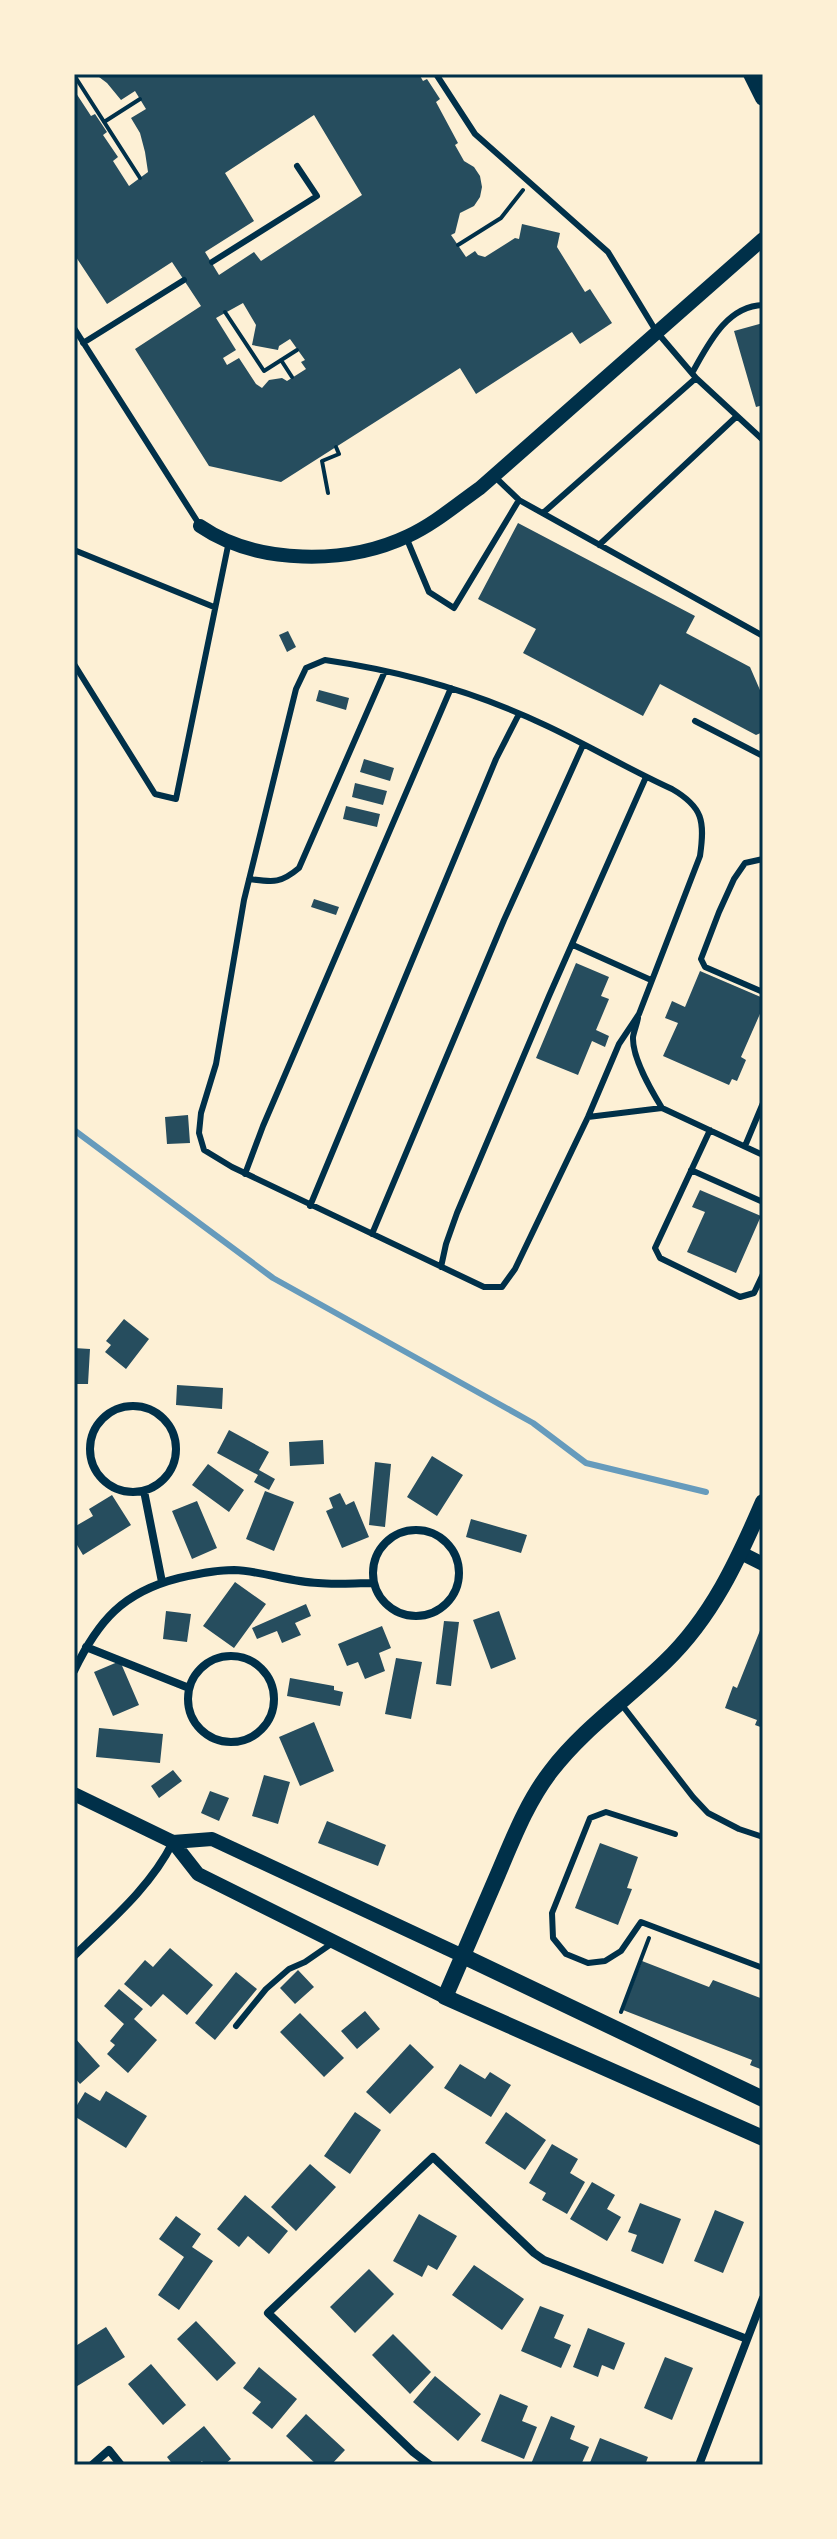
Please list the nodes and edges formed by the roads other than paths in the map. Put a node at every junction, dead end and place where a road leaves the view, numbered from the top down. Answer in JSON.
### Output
{"nodes":[{"id":1,"x":436,"y":74,"type":"edge"},
{"id":2,"x":751,"y":74,"type":"edge"},
{"id":3,"x":763,"y":98,"type":"edge"},
{"id":4,"x":297,"y":166,"type":"dead end"},
{"id":5,"x":763,"y":239,"type":"edge"},
{"id":6,"x":212,"y":262,"type":"dead end"},
{"id":7,"x":184,"y":280,"type":"dead end"},
{"id":8,"x":763,"y":305,"type":"edge"},
{"id":9,"x":74,"y":328,"type":"edge"},
{"id":10,"x":656,"y":331,"type":"junction"},
{"id":11,"x":83,"y":343,"type":"junction"},
{"id":12,"x":694,"y":375,"type":"junction"},
{"id":13,"x":737,"y":416,"type":"junction"},
{"id":14,"x":763,"y":440,"type":"edge"},
{"id":15,"x":493,"y":475,"type":"junction"},
{"id":16,"x":519,"y":500,"type":"junction"},
{"id":17,"x":543,"y":513,"type":"junction"},
{"id":18,"x":200,"y":526,"type":"joint"},
{"id":19,"x":406,"y":537,"type":"junction"},
{"id":20,"x":229,"y":541,"type":"junction"},
{"id":21,"x":599,"y":545,"type":"junction"},
{"id":22,"x":74,"y":550,"type":"edge"},
{"id":23,"x":214,"y":607,"type":"junction"},
{"id":24,"x":763,"y":636,"type":"edge"},
{"id":25,"x":74,"y":664,"type":"edge"},
{"id":26,"x":385,"y":671,"type":"junction"},
{"id":27,"x":451,"y":688,"type":"junction"},
{"id":28,"x":519,"y":714,"type":"junction"},
{"id":29,"x":695,"y":721,"type":"dead end"},
{"id":30,"x":583,"y":745,"type":"junction"},
{"id":31,"x":763,"y":756,"type":"edge"},
{"id":32,"x":646,"y":777,"type":"junction"},
{"id":33,"x":763,"y":859,"type":"edge"},
{"id":34,"x":249,"y":879,"type":"junction"},
{"id":35,"x":573,"y":945,"type":"junction"},
{"id":36,"x":651,"y":980,"type":"junction"},
{"id":37,"x":763,"y":992,"type":"edge"},
{"id":38,"x":639,"y":1014,"type":"junction"},
{"id":39,"x":763,"y":1103,"type":"edge"},
{"id":40,"x":662,"y":1108,"type":"junction"},
{"id":41,"x":588,"y":1117,"type":"junction"},
{"id":42,"x":710,"y":1130,"type":"junction"},
{"id":43,"x":745,"y":1146,"type":"junction"},
{"id":44,"x":763,"y":1155,"type":"edge"},
{"id":45,"x":691,"y":1170,"type":"junction"},
{"id":46,"x":245,"y":1174,"type":"junction"},
{"id":47,"x":763,"y":1202,"type":"edge"},
{"id":48,"x":310,"y":1206,"type":"junction"},
{"id":49,"x":372,"y":1234,"type":"junction"},
{"id":50,"x":441,"y":1267,"type":"junction"},
{"id":51,"x":763,"y":1274,"type":"edge"},
{"id":52,"x":144,"y":1491,"type":"junction"},
{"id":53,"x":763,"y":1502,"type":"edge"},
{"id":54,"x":741,"y":1553,"type":"junction"},
{"id":55,"x":763,"y":1564,"type":"edge"},
{"id":56,"x":162,"y":1582,"type":"junction"},
{"id":57,"x":373,"y":1583,"type":"junction"},
{"id":58,"x":86,"y":1647,"type":"junction"},
{"id":59,"x":74,"y":1671,"type":"edge"},
{"id":60,"x":189,"y":1688,"type":"junction"},
{"id":61,"x":620,"y":1702,"type":"junction"},
{"id":62,"x":74,"y":1794,"type":"edge"},
{"id":63,"x":675,"y":1834,"type":"dead end"},
{"id":64,"x":763,"y":1837,"type":"edge"},
{"id":65,"x":173,"y":1842,"type":"junction"},
{"id":66,"x":334,"y":1942,"type":"junction"},
{"id":67,"x":74,"y":1956,"type":"edge"},
{"id":68,"x":463,"y":1956,"type":"junction"},
{"id":69,"x":763,"y":1968,"type":"edge"},
{"id":70,"x":445,"y":1997,"type":"junction"},
{"id":71,"x":236,"y":2026,"type":"dead end"},
{"id":72,"x":763,"y":2099,"type":"edge"},
{"id":73,"x":763,"y":2138,"type":"edge"},
{"id":74,"x":763,"y":2298,"type":"edge"},
{"id":75,"x":747,"y":2339,"type":"junction"},
{"id":76,"x":92,"y":2465,"type":"edge"},
{"id":77,"x":121,"y":2465,"type":"edge"},
{"id":78,"x":430,"y":2465,"type":"edge"},
{"id":79,"x":699,"y":2465,"type":"edge"}],
"edges":[{"from":1,"to":10,"type":"lane"},
{"from":2,"to":3,"type":"main road"},
{"from":4,"to":6,"type":"lane"},
{"from":5,"to":10,"type":"street"},
{"from":7,"to":11,"type":"lane"},
{"from":8,"to":12,"type":"lane"},
{"from":9,"to":11,"type":"lane"},
{"from":10,"to":12,"type":"lane"},
{"from":10,"to":15,"type":"street"},
{"from":11,"to":18,"type":"lane"},
{"from":12,"to":13,"type":"lane"},
{"from":12,"to":17,"type":"lane"},
{"from":13,"to":14,"type":"lane"},
{"from":13,"to":21,"type":"lane"},
{"from":15,"to":16,"type":"lane"},
{"from":15,"to":19,"type":"street"},
{"from":16,"to":17,"type":"lane"},
{"from":16,"to":19,"type":"lane"},
{"from":17,"to":21,"type":"lane"},
{"from":18,"to":20,"type":"street"},
{"from":19,"to":20,"type":"street"},
{"from":20,"to":23,"type":"lane"},
{"from":21,"to":24,"type":"lane"},
{"from":22,"to":23,"type":"lane"},
{"from":23,"to":25,"type":"lane"},
{"from":26,"to":27,"type":"lane"},
{"from":26,"to":34,"type":"lane"},
{"from":26,"to":34,"type":"lane"},
{"from":27,"to":28,"type":"lane"},
{"from":27,"to":46,"type":"lane"},
{"from":28,"to":30,"type":"lane"},
{"from":28,"to":48,"type":"lane"},
{"from":29,"to":31,"type":"lane"},
{"from":30,"to":32,"type":"lane"},
{"from":30,"to":49,"type":"lane"},
{"from":32,"to":35,"type":"lane"},
{"from":32,"to":36,"type":"lane"},
{"from":33,"to":37,"type":"lane"},
{"from":34,"to":46,"type":"lane"},
{"from":35,"to":36,"type":"lane"},
{"from":35,"to":50,"type":"lane"},
{"from":36,"to":38,"type":"lane"},
{"from":38,"to":40,"type":"lane"},
{"from":38,"to":41,"type":"lane"},
{"from":39,"to":43,"type":"lane"},
{"from":40,"to":41,"type":"lane"},
{"from":40,"to":42,"type":"lane"},
{"from":41,"to":50,"type":"lane"},
{"from":42,"to":43,"type":"lane"},
{"from":42,"to":45,"type":"lane"},
{"from":43,"to":44,"type":"lane"},
{"from":45,"to":47,"type":"lane"},
{"from":45,"to":51,"type":"lane"},
{"from":46,"to":48,"type":"lane"},
{"from":48,"to":49,"type":"lane"},
{"from":49,"to":50,"type":"lane"},
{"from":52,"to":52,"type":"street"},
{"from":52,"to":56,"type":"street"},
{"from":53,"to":54,"type":"main road"},
{"from":54,"to":55,"type":"street"},
{"from":54,"to":61,"type":"main road"},
{"from":56,"to":57,"type":"street"},
{"from":56,"to":58,"type":"street"},
{"from":57,"to":57,"type":"street"},
{"from":58,"to":59,"type":"street"},
{"from":58,"to":60,"type":"street"},
{"from":60,"to":60,"type":"street"},
{"from":61,"to":64,"type":"lane"},
{"from":61,"to":68,"type":"main road"},
{"from":62,"to":65,"type":"street"},
{"from":63,"to":69,"type":"lane"},
{"from":65,"to":66,"type":"street"},
{"from":65,"to":67,"type":"street"},
{"from":65,"to":68,"type":"street"},
{"from":66,"to":70,"type":"street"},
{"from":66,"to":71,"type":"lane"},
{"from":68,"to":70,"type":"main road"},
{"from":68,"to":72,"type":"main road"},
{"from":70,"to":73,"type":"main road"},
{"from":74,"to":75,"type":"street"},
{"from":75,"to":78,"type":"street"},
{"from":75,"to":79,"type":"street"},
{"from":76,"to":77,"type":"street"}]}
